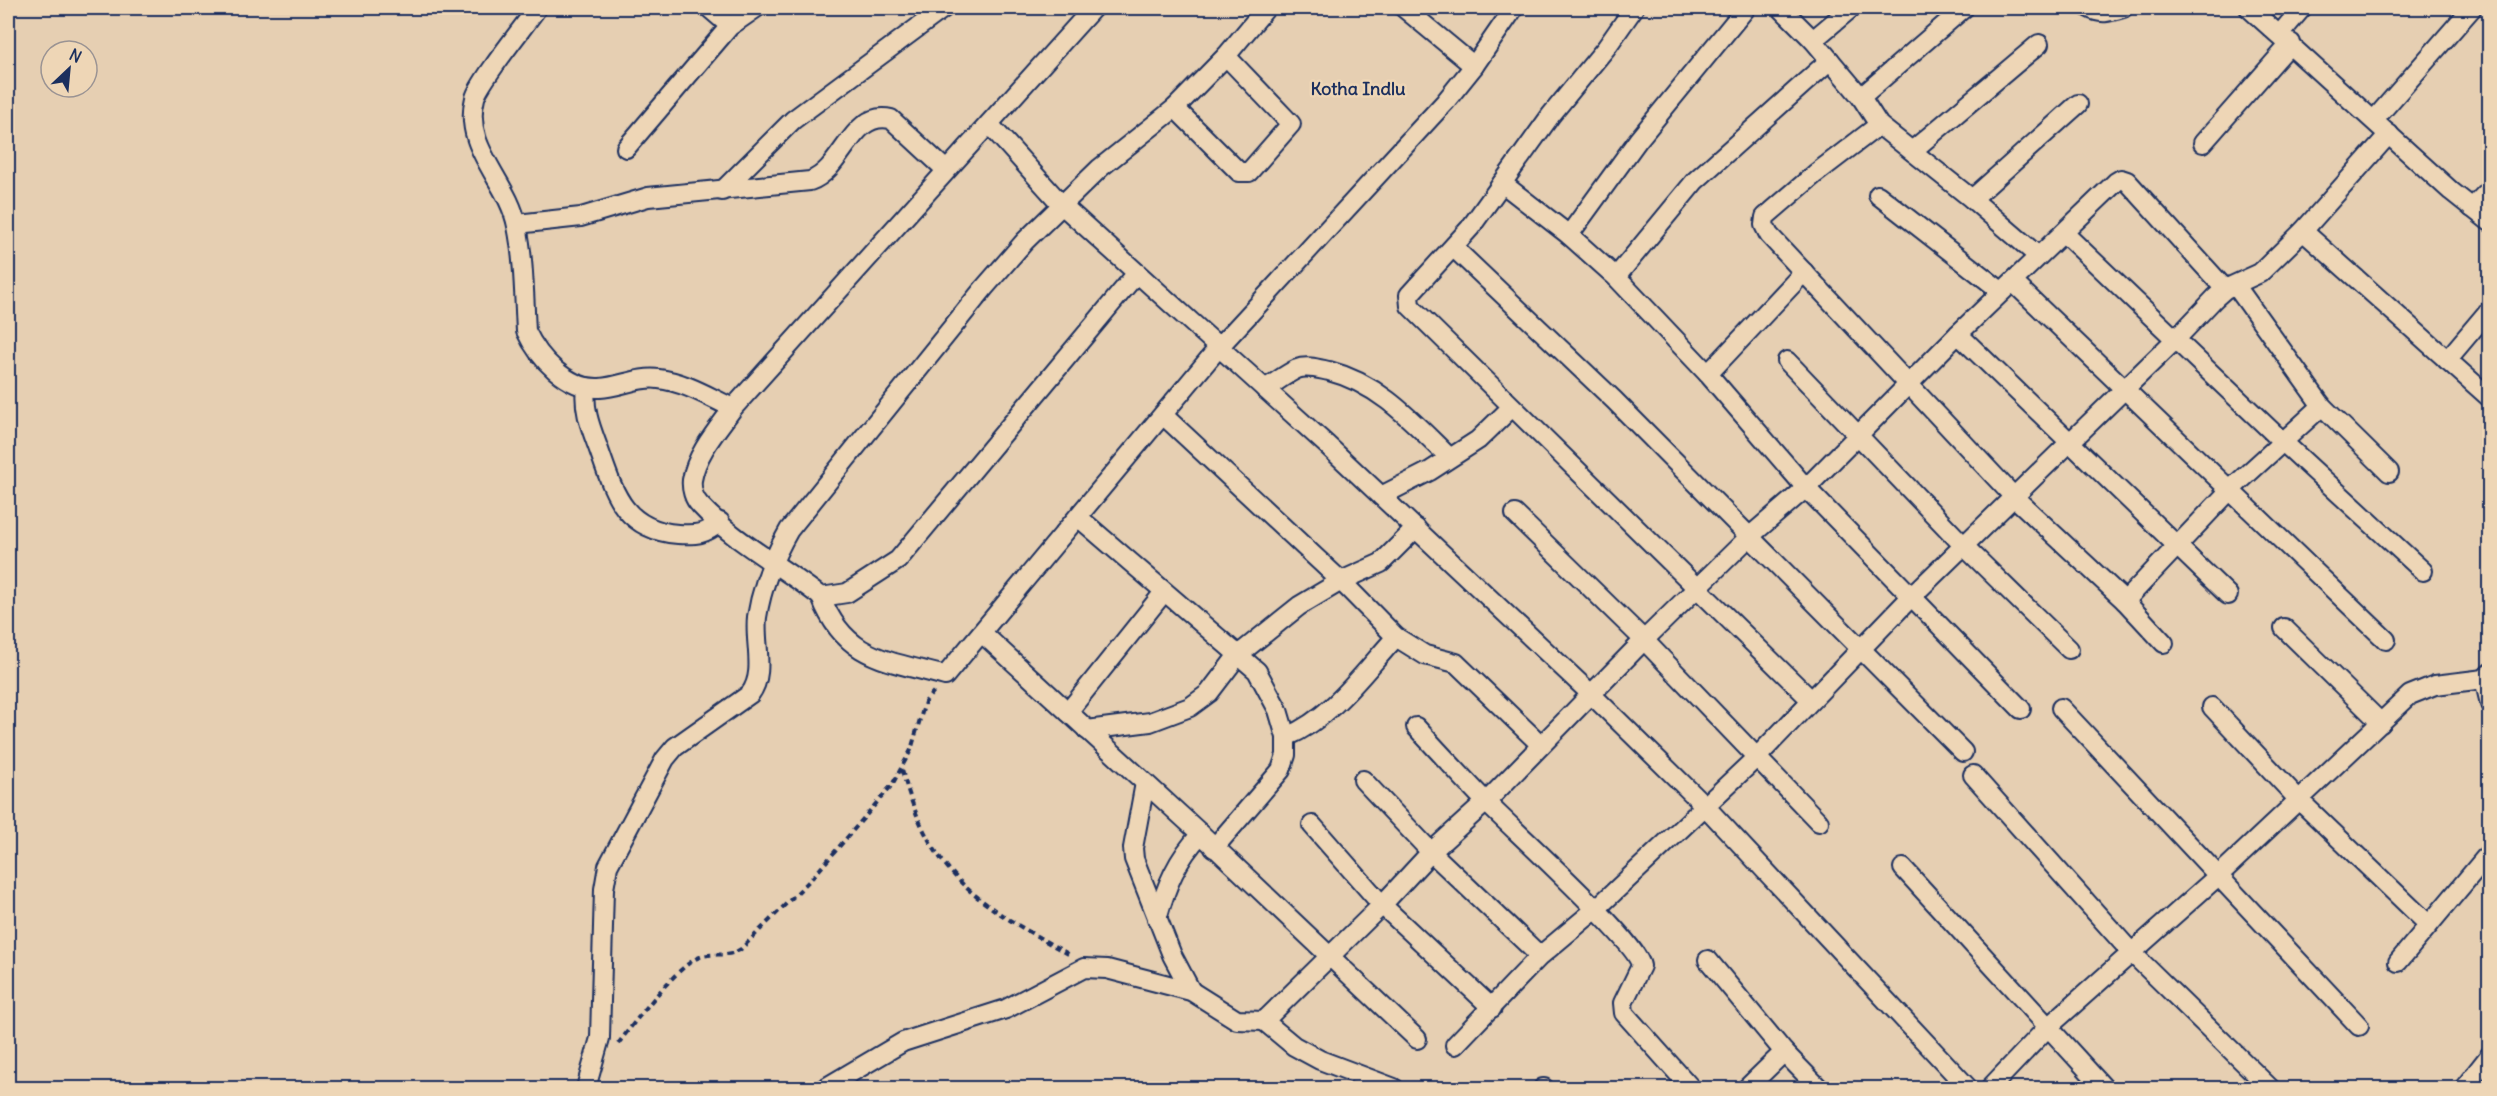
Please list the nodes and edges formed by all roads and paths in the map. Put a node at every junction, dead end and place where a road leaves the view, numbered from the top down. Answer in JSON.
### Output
{"nodes":[{"id":1,"x":537,"y":8,"type":"edge"},
{"id":2,"x":709,"y":8,"type":"edge"},
{"id":3,"x":756,"y":8,"type":"edge"},
{"id":4,"x":944,"y":8,"type":"edge"},
{"id":5,"x":1266,"y":8,"type":"edge"},
{"id":6,"x":1404,"y":8,"type":"edge"},
{"id":7,"x":1514,"y":8,"type":"edge"},
{"id":8,"x":1634,"y":8,"type":"edge"},
{"id":9,"x":1746,"y":8,"type":"edge"},
{"id":10,"x":1781,"y":8,"type":"edge"},
{"id":11,"x":1851,"y":8,"type":"edge"},
{"id":12,"x":1964,"y":8,"type":"edge"},
{"id":13,"x":2089,"y":8,"type":"edge"},
{"id":14,"x":2123,"y":8,"type":"edge"},
{"id":15,"x":2249,"y":8,"type":"edge"},
{"id":16,"x":2302,"y":8,"type":"edge"},
{"id":17,"x":2472,"y":8,"type":"edge"},
{"id":18,"x":1086,"y":10,"type":"edge"},
{"id":19,"x":730,"y":26,"type":"junction"},
{"id":20,"x":2285,"y":38,"type":"junction"},
{"id":21,"x":1813,"y":40,"type":"junction"},
{"id":22,"x":2039,"y":44,"type":"dead end"},
{"id":23,"x":1226,"y":56,"type":"junction"},
{"id":24,"x":1830,"y":60,"type":"junction"},
{"id":25,"x":1474,"y":66,"type":"junction"},
{"id":26,"x":1861,"y":97,"type":"junction"},
{"id":27,"x":2078,"y":104,"type":"dead end"},
{"id":28,"x":1175,"y":108,"type":"junction"},
{"id":29,"x":2374,"y":120,"type":"junction"},
{"id":30,"x":989,"y":124,"type":"junction"},
{"id":31,"x":1879,"y":125,"type":"junction"},
{"id":32,"x":2389,"y":134,"type":"junction"},
{"id":33,"x":2204,"y":143,"type":"dead end"},
{"id":34,"x":626,"y":148,"type":"dead end"},
{"id":35,"x":1912,"y":151,"type":"junction"},
{"id":36,"x":946,"y":170,"type":"junction"},
{"id":37,"x":1502,"y":183,"type":"junction"},
{"id":38,"x":2490,"y":189,"type":"edge"},
{"id":39,"x":722,"y":191,"type":"junction"},
{"id":40,"x":1878,"y":195,"type":"dead end"},
{"id":41,"x":1972,"y":199,"type":"junction"},
{"id":42,"x":1061,"y":204,"type":"junction"},
{"id":43,"x":2472,"y":208,"type":"junction"},
{"id":44,"x":2490,"y":222,"type":"edge"},
{"id":45,"x":517,"y":224,"type":"junction"},
{"id":46,"x":2304,"y":231,"type":"junction"},
{"id":47,"x":2064,"y":233,"type":"junction"},
{"id":48,"x":1569,"y":235,"type":"junction"},
{"id":49,"x":1454,"y":248,"type":"junction"},
{"id":50,"x":2038,"y":256,"type":"junction"},
{"id":51,"x":1804,"y":272,"type":"junction"},
{"id":52,"x":1137,"y":273,"type":"junction"},
{"id":53,"x":1616,"y":277,"type":"junction"},
{"id":54,"x":2007,"y":286,"type":"junction"},
{"id":55,"x":2231,"y":288,"type":"junction"},
{"id":56,"x":2490,"y":309,"type":"edge"},
{"id":57,"x":1958,"y":334,"type":"junction"},
{"id":58,"x":2176,"y":339,"type":"junction"},
{"id":59,"x":1219,"y":347,"type":"junction"},
{"id":60,"x":2446,"y":360,"type":"junction"},
{"id":61,"x":1788,"y":361,"type":"dead end"},
{"id":62,"x":1708,"y":374,"type":"junction"},
{"id":63,"x":1910,"y":384,"type":"junction"},
{"id":64,"x":586,"y":387,"type":"junction"},
{"id":65,"x":1265,"y":389,"type":"junction"},
{"id":66,"x":2124,"y":389,"type":"junction"},
{"id":67,"x":2490,"y":398,"type":"edge"},
{"id":68,"x":1512,"y":406,"type":"junction"},
{"id":69,"x":2322,"y":406,"type":"junction"},
{"id":70,"x":733,"y":408,"type":"junction"},
{"id":71,"x":1163,"y":415,"type":"junction"},
{"id":72,"x":1857,"y":436,"type":"junction"},
{"id":73,"x":2071,"y":442,"type":"junction"},
{"id":74,"x":2283,"y":442,"type":"junction"},
{"id":75,"x":1449,"y":458,"type":"junction"},
{"id":76,"x":2389,"y":472,"type":"dead end"},
{"id":77,"x":1806,"y":488,"type":"junction"},
{"id":78,"x":2231,"y":489,"type":"junction"},
{"id":79,"x":1381,"y":496,"type":"junction"},
{"id":80,"x":2015,"y":498,"type":"junction"},
{"id":81,"x":1515,"y":514,"type":"dead end"},
{"id":82,"x":1078,"y":517,"type":"junction"},
{"id":83,"x":720,"y":522,"type":"junction"},
{"id":84,"x":1416,"y":528,"type":"junction"},
{"id":85,"x":1749,"y":537,"type":"junction"},
{"id":86,"x":1964,"y":546,"type":"junction"},
{"id":87,"x":2177,"y":546,"type":"junction"},
{"id":88,"x":772,"y":561,"type":"junction"},
{"id":89,"x":2424,"y":571,"type":"dead end"},
{"id":90,"x":1341,"y":580,"type":"junction"},
{"id":91,"x":1697,"y":590,"type":"junction"},
{"id":92,"x":1164,"y":592,"type":"junction"},
{"id":93,"x":2228,"y":595,"type":"dead end"},
{"id":94,"x":821,"y":597,"type":"junction"},
{"id":95,"x":1911,"y":597,"type":"junction"},
{"id":96,"x":2125,"y":601,"type":"junction"},
{"id":97,"x":2284,"y":628,"type":"dead end"},
{"id":98,"x":982,"y":633,"type":"junction"},
{"id":99,"x":1396,"y":637,"type":"junction"},
{"id":100,"x":1644,"y":640,"type":"junction"},
{"id":101,"x":2386,"y":640,"type":"dead end"},
{"id":102,"x":2164,"y":643,"type":"dead end"},
{"id":103,"x":2069,"y":649,"type":"dead end"},
{"id":104,"x":1859,"y":650,"type":"junction"},
{"id":105,"x":1238,"y":655,"type":"junction"},
{"id":106,"x":945,"y":676,"type":"junction"},
{"id":107,"x":2487,"y":676,"type":"edge"},
{"id":108,"x":1590,"y":693,"type":"junction"},
{"id":109,"x":1811,"y":700,"type":"junction"},
{"id":110,"x":2490,"y":704,"type":"edge"},
{"id":111,"x":2212,"y":707,"type":"dead end"},
{"id":112,"x":2061,"y":708,"type":"dead end"},
{"id":113,"x":2021,"y":709,"type":"dead end"},
{"id":114,"x":1068,"y":712,"type":"junction"},
{"id":115,"x":2381,"y":723,"type":"junction"},
{"id":116,"x":1416,"y":727,"type":"dead end"},
{"id":117,"x":1088,"y":730,"type":"junction"},
{"id":118,"x":1286,"y":737,"type":"junction"},
{"id":119,"x":1541,"y":746,"type":"junction"},
{"id":120,"x":1963,"y":752,"type":"dead end"},
{"id":121,"x":1757,"y":757,"type":"junction"},
{"id":122,"x":901,"y":770,"type":"junction"},
{"id":123,"x":1973,"y":775,"type":"dead end"},
{"id":124,"x":1363,"y":780,"type":"dead end"},
{"id":125,"x":1145,"y":783,"type":"junction"},
{"id":126,"x":2299,"y":800,"type":"junction"},
{"id":127,"x":1486,"y":802,"type":"junction"},
{"id":128,"x":1704,"y":805,"type":"junction"},
{"id":129,"x":1820,"y":822,"type":"dead end"},
{"id":130,"x":1312,"y":825,"type":"dead end"},
{"id":131,"x":1201,"y":834,"type":"junction"},
{"id":132,"x":1214,"y":848,"type":"junction"},
{"id":133,"x":1431,"y":852,"type":"junction"},
{"id":134,"x":2490,"y":852,"type":"edge"},
{"id":135,"x":1903,"y":868,"type":"dead end"},
{"id":136,"x":2218,"y":876,"type":"junction"},
{"id":137,"x":1382,"y":905,"type":"junction"},
{"id":138,"x":1596,"y":909,"type":"junction"},
{"id":139,"x":1157,"y":919,"type":"junction"},
{"id":140,"x":2429,"y":925,"type":"junction"},
{"id":141,"x":2131,"y":952,"type":"junction"},
{"id":142,"x":1540,"y":956,"type":"junction"},
{"id":143,"x":1328,"y":957,"type":"junction"},
{"id":144,"x":1708,"y":960,"type":"dead end"},
{"id":145,"x":2398,"y":962,"type":"dead end"},
{"id":146,"x":1093,"y":968,"type":"junction"},
{"id":147,"x":1191,"y":990,"type":"junction"},
{"id":148,"x":1492,"y":1008,"type":"junction"},
{"id":149,"x":1264,"y":1021,"type":"junction"},
{"id":150,"x":2359,"y":1026,"type":"dead end"},
{"id":151,"x":2047,"y":1028,"type":"junction"},
{"id":152,"x":1417,"y":1039,"type":"dead end"},
{"id":153,"x":1455,"y":1045,"type":"dead end"},
{"id":154,"x":615,"y":1048,"type":"dead end"},
{"id":155,"x":1784,"y":1052,"type":"junction"},
{"id":156,"x":2490,"y":1055,"type":"edge"},
{"id":157,"x":1368,"y":1084,"type":"edge"},
{"id":158,"x":586,"y":1089,"type":"edge"},
{"id":159,"x":825,"y":1089,"type":"edge"},
{"id":160,"x":1394,"y":1089,"type":"edge"},
{"id":161,"x":1692,"y":1089,"type":"edge"},
{"id":162,"x":1747,"y":1089,"type":"edge"},
{"id":163,"x":1819,"y":1089,"type":"edge"},
{"id":164,"x":1968,"y":1089,"type":"edge"},
{"id":165,"x":1990,"y":1089,"type":"edge"},
{"id":166,"x":2104,"y":1089,"type":"edge"},
{"id":167,"x":2270,"y":1089,"type":"edge"},
{"id":168,"x":2464,"y":1089,"type":"edge"}],
"edges":[{"from":1,"to":45,"type":"street"},
{"from":2,"to":19,"type":"street"},
{"from":3,"to":19,"type":"street"},
{"from":4,"to":39,"type":"street"},
{"from":5,"to":23,"type":"street"},
{"from":6,"to":25,"type":"street"},
{"from":7,"to":25,"type":"street"},
{"from":8,"to":37,"type":"street"},
{"from":9,"to":48,"type":"street"},
{"from":10,"to":21,"type":"street"},
{"from":11,"to":21,"type":"street"},
{"from":12,"to":26,"type":"street"},
{"from":13,"to":14,"type":"street"},
{"from":15,"to":20,"type":"street"},
{"from":16,"to":20,"type":"street"},
{"from":17,"to":29,"type":"street"},
{"from":18,"to":30,"type":"street"},
{"from":19,"to":34,"type":"street"},
{"from":20,"to":29,"type":"street"},
{"from":20,"to":33,"type":"street"},
{"from":21,"to":24,"type":"street"},
{"from":22,"to":35,"type":"street"},
{"from":23,"to":28,"type":"street"},
{"from":23,"to":28,"type":"street"},
{"from":24,"to":26,"type":"street"},
{"from":24,"to":53,"type":"street"},
{"from":25,"to":59,"type":"street"},
{"from":26,"to":31,"type":"street"},
{"from":27,"to":41,"type":"street"},
{"from":28,"to":42,"type":"street"},
{"from":29,"to":32,"type":"street"},
{"from":30,"to":36,"type":"street"},
{"from":30,"to":42,"type":"street"},
{"from":31,"to":35,"type":"street"},
{"from":31,"to":51,"type":"street"},
{"from":32,"to":43,"type":"street"},
{"from":32,"to":46,"type":"street"},
{"from":35,"to":41,"type":"street"},
{"from":36,"to":39,"type":"street"},
{"from":36,"to":70,"type":"street"},
{"from":37,"to":48,"type":"street"},
{"from":37,"to":49,"type":"street"},
{"from":38,"to":43,"type":"street"},
{"from":39,"to":45,"type":"street"},
{"from":40,"to":54,"type":"street"},
{"from":41,"to":50,"type":"street"},
{"from":42,"to":52,"type":"street"},
{"from":42,"to":88,"type":"street"},
{"from":43,"to":44,"type":"street"},
{"from":45,"to":64,"type":"street"},
{"from":46,"to":55,"type":"street"},
{"from":46,"to":60,"type":"street"},
{"from":47,"to":50,"type":"street"},
{"from":47,"to":55,"type":"street"},
{"from":47,"to":58,"type":"street"},
{"from":48,"to":53,"type":"street"},
{"from":49,"to":68,"type":"street"},
{"from":49,"to":85,"type":"street"},
{"from":50,"to":54,"type":"street"},
{"from":51,"to":62,"type":"street"},
{"from":51,"to":63,"type":"street"},
{"from":52,"to":59,"type":"street"},
{"from":52,"to":94,"type":"street"},
{"from":53,"to":62,"type":"street"},
{"from":54,"to":57,"type":"street"},
{"from":54,"to":66,"type":"street"},
{"from":55,"to":58,"type":"street"},
{"from":55,"to":69,"type":"street"},
{"from":56,"to":60,"type":"street"},
{"from":57,"to":63,"type":"street"},
{"from":57,"to":73,"type":"street"},
{"from":58,"to":66,"type":"street"},
{"from":58,"to":74,"type":"street"},
{"from":59,"to":65,"type":"street"},
{"from":59,"to":71,"type":"street"},
{"from":60,"to":67,"type":"street"},
{"from":61,"to":72,"type":"street"},
{"from":62,"to":77,"type":"street"},
{"from":63,"to":72,"type":"street"},
{"from":63,"to":80,"type":"street"},
{"from":64,"to":70,"type":"street"},
{"from":64,"to":83,"type":"street"},
{"from":65,"to":75,"type":"street"},
{"from":65,"to":79,"type":"street"},
{"from":66,"to":73,"type":"street"},
{"from":66,"to":78,"type":"street"},
{"from":68,"to":75,"type":"street"},
{"from":68,"to":91,"type":"street"},
{"from":69,"to":74,"type":"street"},
{"from":69,"to":76,"type":"street"},
{"from":70,"to":83,"type":"street"},
{"from":71,"to":82,"type":"street"},
{"from":71,"to":90,"type":"street"},
{"from":72,"to":77,"type":"street"},
{"from":72,"to":86,"type":"street"},
{"from":73,"to":80,"type":"street"},
{"from":73,"to":87,"type":"street"},
{"from":74,"to":78,"type":"street"},
{"from":74,"to":89,"type":"street"},
{"from":75,"to":79,"type":"street"},
{"from":77,"to":85,"type":"street"},
{"from":77,"to":95,"type":"street"},
{"from":78,"to":87,"type":"street"},
{"from":78,"to":101,"type":"street"},
{"from":79,"to":84,"type":"street"},
{"from":80,"to":86,"type":"street"},
{"from":80,"to":96,"type":"street"},
{"from":81,"to":100,"type":"street"},
{"from":82,"to":92,"type":"street"},
{"from":82,"to":98,"type":"street"},
{"from":83,"to":88,"type":"street"},
{"from":84,"to":90,"type":"street"},
{"from":84,"to":108,"type":"street"},
{"from":85,"to":91,"type":"street"},
{"from":85,"to":104,"type":"street"},
{"from":86,"to":95,"type":"street"},
{"from":86,"to":103,"type":"street"},
{"from":87,"to":93,"type":"street"},
{"from":87,"to":96,"type":"street"},
{"from":88,"to":94,"type":"street"},
{"from":88,"to":158,"type":"street"},
{"from":90,"to":99,"type":"street"},
{"from":90,"to":105,"type":"street"},
{"from":91,"to":100,"type":"street"},
{"from":91,"to":109,"type":"street"},
{"from":92,"to":105,"type":"street"},
{"from":92,"to":114,"type":"street"},
{"from":94,"to":106,"type":"street"},
{"from":95,"to":104,"type":"street"},
{"from":95,"to":113,"type":"street"},
{"from":96,"to":102,"type":"street"},
{"from":97,"to":115,"type":"street"},
{"from":98,"to":106,"type":"street"},
{"from":98,"to":114,"type":"street"},
{"from":99,"to":118,"type":"street"},
{"from":99,"to":119,"type":"street"},
{"from":100,"to":108,"type":"street"},
{"from":100,"to":121,"type":"street"},
{"from":104,"to":109,"type":"street"},
{"from":104,"to":120,"type":"street"},
{"from":105,"to":117,"type":"street"},
{"from":105,"to":118,"type":"street"},
{"from":106,"to":122,"type":"path"},
{"from":107,"to":110,"type":"street"},
{"from":107,"to":115,"type":"street"},
{"from":108,"to":119,"type":"street"},
{"from":108,"to":128,"type":"street"},
{"from":109,"to":121,"type":"street"},
{"from":111,"to":126,"type":"street"},
{"from":112,"to":136,"type":"street"},
{"from":114,"to":117,"type":"street"},
{"from":115,"to":126,"type":"street"},
{"from":116,"to":127,"type":"street"},
{"from":117,"to":125,"type":"street"},
{"from":118,"to":132,"type":"street"},
{"from":119,"to":127,"type":"street"},
{"from":121,"to":128,"type":"street"},
{"from":121,"to":129,"type":"street"},
{"from":122,"to":146,"type":"path"},
{"from":122,"to":154,"type":"path"},
{"from":123,"to":141,"type":"street"},
{"from":124,"to":133,"type":"street"},
{"from":125,"to":131,"type":"street"},
{"from":125,"to":139,"type":"street"},
{"from":126,"to":136,"type":"street"},
{"from":126,"to":140,"type":"street"},
{"from":127,"to":133,"type":"street"},
{"from":127,"to":138,"type":"street"},
{"from":128,"to":138,"type":"street"},
{"from":128,"to":164,"type":"street"},
{"from":130,"to":137,"type":"street"},
{"from":131,"to":132,"type":"street"},
{"from":131,"to":139,"type":"street"},
{"from":132,"to":143,"type":"street"},
{"from":133,"to":137,"type":"street"},
{"from":133,"to":142,"type":"street"},
{"from":134,"to":140,"type":"street"},
{"from":135,"to":151,"type":"street"},
{"from":136,"to":141,"type":"street"},
{"from":136,"to":150,"type":"street"},
{"from":137,"to":143,"type":"street"},
{"from":137,"to":148,"type":"street"},
{"from":138,"to":142,"type":"street"},
{"from":138,"to":161,"type":"street"},
{"from":139,"to":147,"type":"street"},
{"from":140,"to":145,"type":"street"},
{"from":141,"to":151,"type":"street"},
{"from":141,"to":167,"type":"street"},
{"from":142,"to":148,"type":"street"},
{"from":143,"to":149,"type":"street"},
{"from":143,"to":152,"type":"street"},
{"from":144,"to":155,"type":"street"},
{"from":146,"to":147,"type":"street"},
{"from":146,"to":159,"type":"street"},
{"from":147,"to":149,"type":"street"},
{"from":148,"to":153,"type":"street"},
{"from":149,"to":157,"type":"street"},
{"from":151,"to":165,"type":"street"},
{"from":151,"to":166,"type":"street"},
{"from":155,"to":162,"type":"street"},
{"from":155,"to":163,"type":"street"},
{"from":156,"to":168,"type":"street"},
{"from":157,"to":160,"type":"street"}]}
